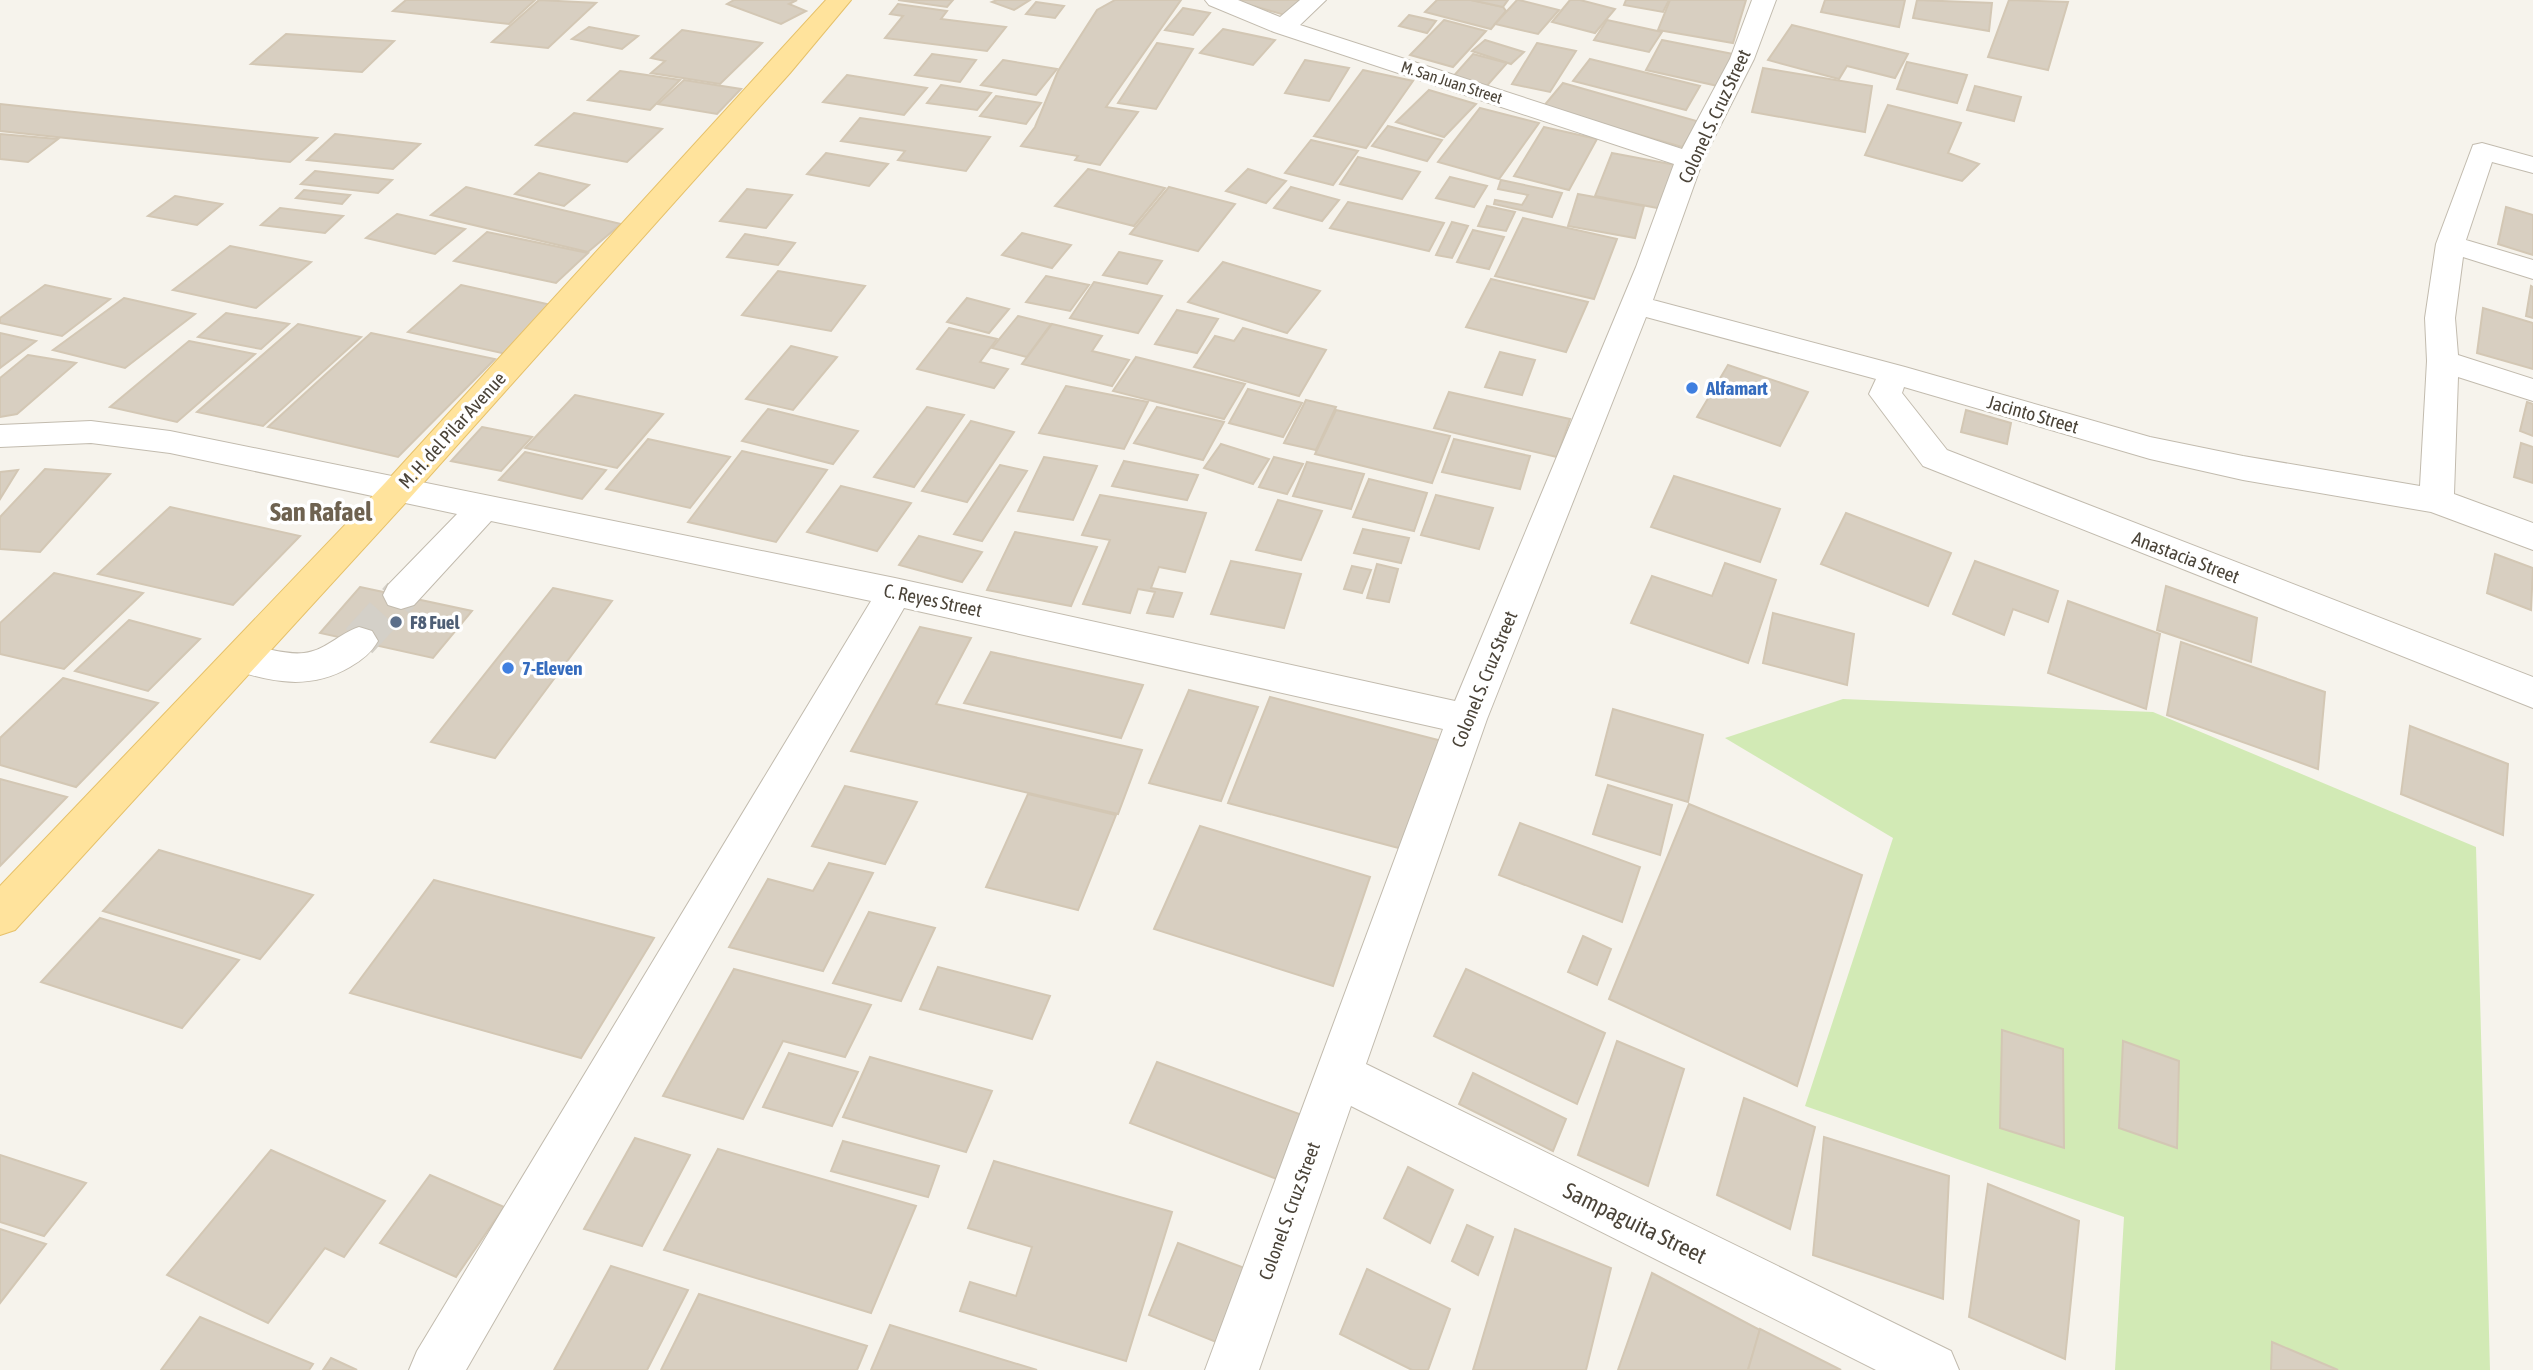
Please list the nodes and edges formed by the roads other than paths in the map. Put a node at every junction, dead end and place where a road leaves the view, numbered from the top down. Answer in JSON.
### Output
{"nodes":[{"id":1,"x":839,"y":0,"type":"edge"},
{"id":2,"x":1217,"y":0,"type":"edge"},
{"id":3,"x":1314,"y":0,"type":"edge"},
{"id":4,"x":1764,"y":0,"type":"edge"},
{"id":5,"x":1283,"y":27,"type":"junction"},
{"id":6,"x":1689,"y":160,"type":"junction"},
{"id":7,"x":2533,"y":165,"type":"edge"},
{"id":8,"x":2450,"y":244,"type":"junction"},
{"id":9,"x":2533,"y":270,"type":"edge"},
{"id":10,"x":1636,"y":305,"type":"junction"},
{"id":11,"x":2443,"y":361,"type":"junction"},
{"id":12,"x":1894,"y":374,"type":"junction"},
{"id":13,"x":2533,"y":390,"type":"edge"},
{"id":14,"x":0,"y":436,"type":"edge"},
{"id":15,"x":397,"y":491,"type":"junction"},
{"id":16,"x":2435,"y":501,"type":"junction"},
{"id":17,"x":483,"y":508,"type":"junction"},
{"id":18,"x":2533,"y":537,"type":"edge"},
{"id":19,"x":895,"y":592,"type":"junction"},
{"id":20,"x":401,"y":596,"type":"tunnel mouth"},
{"id":21,"x":359,"y":641,"type":"tunnel mouth"},
{"id":22,"x":241,"y":658,"type":"junction"},
{"id":23,"x":2533,"y":693,"type":"edge"},
{"id":24,"x":1468,"y":719,"type":"junction"},
{"id":25,"x":0,"y":916,"type":"edge"},
{"id":26,"x":1338,"y":1075,"type":"junction"},
{"id":27,"x":436,"y":1370,"type":"edge"},
{"id":28,"x":1232,"y":1370,"type":"edge"},
{"id":29,"x":1932,"y":1370,"type":"edge"}],
"edges":[{"from":1,"to":15,"type":"main road","name":"M. H. del Pilar Avenue"},
{"from":2,"to":5,"type":"street","name":"M. San Juan Street"},
{"from":3,"to":5,"type":"street"},
{"from":4,"to":6,"type":"street","name":"Colonel S. Cruz Street"},
{"from":5,"to":6,"type":"street","name":"M. San Juan Street"},
{"from":6,"to":10,"type":"street","name":"Colonel S. Cruz Street"},
{"from":7,"to":8,"type":"street"},
{"from":8,"to":9,"type":"street"},
{"from":8,"to":11,"type":"street"},
{"from":10,"to":12,"type":"street","name":"Jacinto Street"},
{"from":10,"to":24,"type":"street","name":"Colonel S. Cruz Street"},
{"from":11,"to":13,"type":"street"},
{"from":11,"to":16,"type":"street"},
{"from":12,"to":16,"type":"street","name":"Jacinto Street"},
{"from":12,"to":23,"type":"street","name":"Anastacia Street"},
{"from":14,"to":15,"type":"street","name":"C. Reyes Street"},
{"from":15,"to":17,"type":"street","name":"C. Reyes Street"},
{"from":15,"to":22,"type":"main road","name":"M. H. del Pilar Avenue"},
{"from":16,"to":18,"type":"street","name":"Jacinto Street"},
{"from":17,"to":19,"type":"street","name":"C. Reyes Street"},
{"from":17,"to":20,"type":"street"},
{"from":19,"to":24,"type":"street","name":"C. Reyes Street"},
{"from":19,"to":27,"type":"street"},
{"from":21,"to":22,"type":"street"},
{"from":22,"to":25,"type":"main road","name":"M. H. del Pilar Avenue"},
{"from":24,"to":26,"type":"street","name":"Colonel S. Cruz Street"},
{"from":26,"to":28,"type":"street","name":"Colonel S. Cruz Street"},
{"from":26,"to":29,"type":"street","name":"Sampaguita Street"}]}
